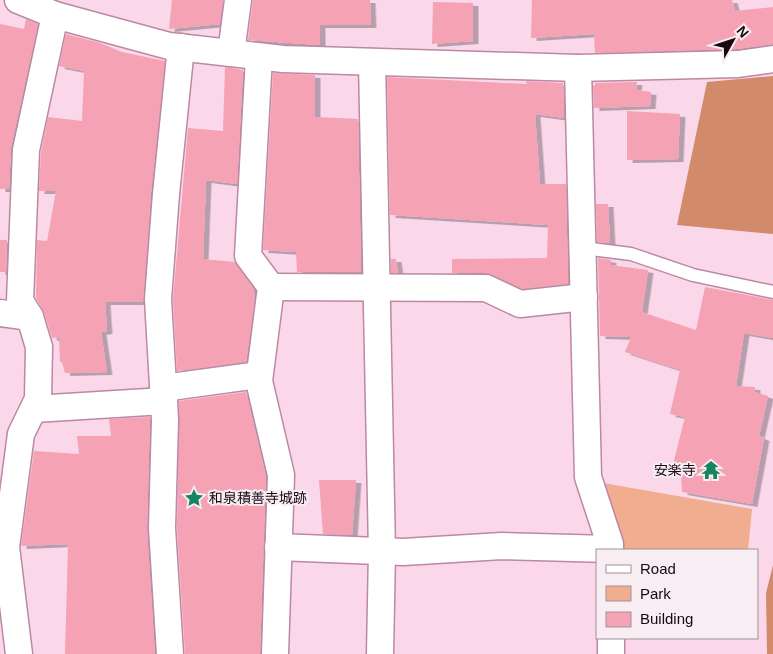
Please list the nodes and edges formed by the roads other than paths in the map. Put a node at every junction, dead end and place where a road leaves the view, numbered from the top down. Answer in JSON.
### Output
{"nodes":[{"id":1,"x":18,"y":0,"type":"edge"},
{"id":2,"x":238,"y":0,"type":"edge"},
{"id":3,"x":55,"y":15,"type":"junction"},
{"id":4,"x":181,"y":47,"type":"junction"},
{"id":5,"x":231,"y":53,"type":"junction"},
{"id":6,"x":259,"y":57,"type":"junction"},
{"id":7,"x":773,"y":59,"type":"edge"},
{"id":8,"x":372,"y":62,"type":"junction"},
{"id":9,"x":578,"y":68,"type":"junction"},
{"id":10,"x":583,"y":248,"type":"junction"},
{"id":11,"x":376,"y":287,"type":"junction"},
{"id":12,"x":271,"y":288,"type":"junction"},
{"id":13,"x":773,"y":292,"type":"edge"},
{"id":14,"x":584,"y":297,"type":"junction"},
{"id":15,"x":0,"y":312,"type":"edge"},
{"id":16,"x":30,"y":317,"type":"junction"},
{"id":17,"x":259,"y":375,"type":"junction"},
{"id":18,"x":163,"y":394,"type":"junction"},
{"id":19,"x":34,"y":408,"type":"junction"},
{"id":20,"x":278,"y":547,"type":"junction"},
{"id":21,"x":596,"y":549,"type":"edge"},
{"id":22,"x":610,"y":549,"type":"edge"},
{"id":23,"x":382,"y":551,"type":"junction"},
{"id":24,"x":4,"y":557,"type":"edge"},
{"id":25,"x":611,"y":639,"type":"edge"},
{"id":26,"x":19,"y":654,"type":"edge"},
{"id":27,"x":170,"y":654,"type":"edge"},
{"id":28,"x":275,"y":654,"type":"edge"},
{"id":29,"x":380,"y":654,"type":"edge"},
{"id":30,"x":611,"y":654,"type":"edge"}],
"edges":[{"from":1,"to":3,"type":"street"},
{"from":2,"to":5,"type":"street"},
{"from":3,"to":4,"type":"street"},
{"from":3,"to":16,"type":"street"},
{"from":4,"to":5,"type":"street"},
{"from":4,"to":18,"type":"street"},
{"from":5,"to":6,"type":"street"},
{"from":6,"to":8,"type":"street"},
{"from":6,"to":12,"type":"street"},
{"from":7,"to":9,"type":"street"},
{"from":8,"to":9,"type":"street"},
{"from":8,"to":11,"type":"street"},
{"from":9,"to":10,"type":"street"},
{"from":10,"to":13,"type":"lane"},
{"from":10,"to":14,"type":"street"},
{"from":11,"to":12,"type":"street"},
{"from":11,"to":14,"type":"street"},
{"from":11,"to":23,"type":"street"},
{"from":12,"to":17,"type":"street"},
{"from":14,"to":22,"type":"street"},
{"from":15,"to":16,"type":"street"},
{"from":16,"to":19,"type":"street"},
{"from":17,"to":18,"type":"street"},
{"from":17,"to":20,"type":"street"},
{"from":18,"to":19,"type":"street"},
{"from":18,"to":27,"type":"street"},
{"from":19,"to":24,"type":"street"},
{"from":20,"to":23,"type":"street"},
{"from":20,"to":28,"type":"street"},
{"from":21,"to":23,"type":"street"},
{"from":23,"to":29,"type":"street"},
{"from":24,"to":26,"type":"street"},
{"from":25,"to":30,"type":"street"}]}
